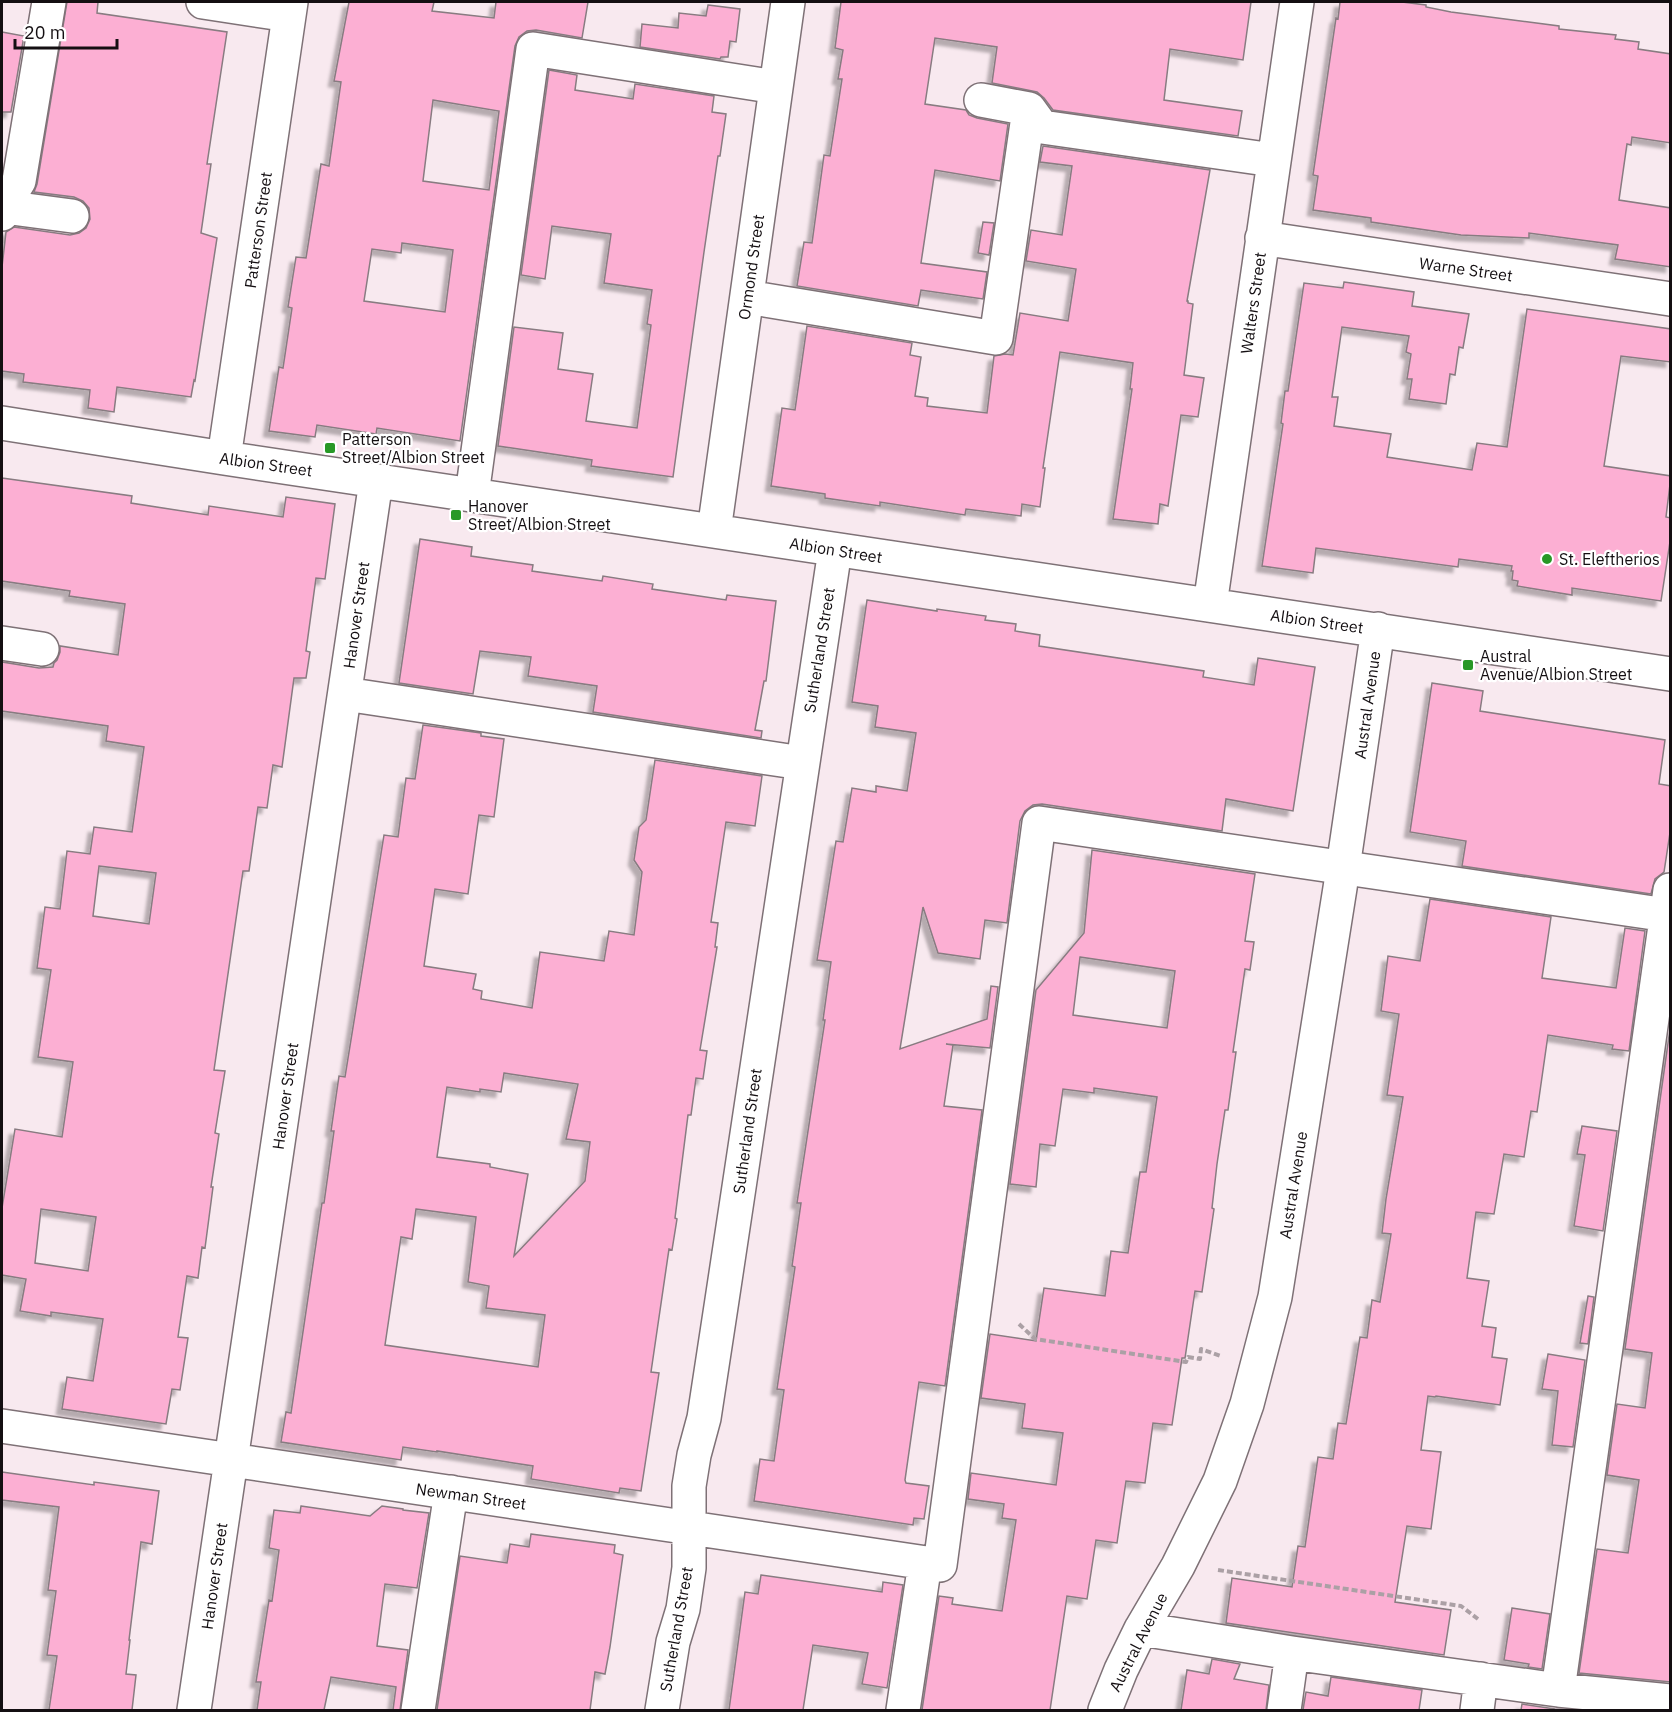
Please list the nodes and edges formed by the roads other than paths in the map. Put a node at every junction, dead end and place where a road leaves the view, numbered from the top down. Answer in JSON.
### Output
{"nodes":[{"id":1,"x":49,"y":2,"type":"edge"},
{"id":2,"x":203,"y":2,"type":"edge"},
{"id":3,"x":788,"y":2,"type":"edge"},
{"id":4,"x":1297,"y":2,"type":"edge"},
{"id":5,"x":290,"y":8,"type":"edge"},
{"id":6,"x":776,"y":87,"type":"junction"},
{"id":7,"x":981,"y":100,"type":"dead end"},
{"id":8,"x":1029,"y":109,"type":"junction"},
{"id":9,"x":1273,"y":160,"type":"junction"},
{"id":10,"x":3,"y":211,"type":"edge"},
{"id":11,"x":72,"y":216,"type":"dead end"},
{"id":12,"x":1262,"y":238,"type":"junction"},
{"id":13,"x":747,"y":297,"type":"junction"},
{"id":14,"x":1671,"y":299,"type":"edge"},
{"id":15,"x":2,"y":423,"type":"edge"},
{"id":16,"x":224,"y":458,"type":"junction"},
{"id":17,"x":376,"y":481,"type":"junction"},
{"id":18,"x":472,"y":495,"type":"junction"},
{"id":19,"x":714,"y":531,"type":"junction"},
{"id":20,"x":834,"y":550,"type":"junction"},
{"id":21,"x":1209,"y":605,"type":"junction"},
{"id":22,"x":1378,"y":629,"type":"junction"},
{"id":23,"x":2,"y":643,"type":"edge"},
{"id":24,"x":42,"y":649,"type":"dead end"},
{"id":25,"x":1671,"y":674,"type":"edge"},
{"id":26,"x":345,"y":694,"type":"junction"},
{"id":27,"x":802,"y":763,"type":"junction"},
{"id":28,"x":1344,"y":867,"type":"junction"},
{"id":29,"x":1669,"y":902,"type":"edge"},
{"id":30,"x":2,"y":1426,"type":"edge"},
{"id":31,"x":231,"y":1461,"type":"junction"},
{"id":32,"x":451,"y":1492,"type":"junction"},
{"id":33,"x":688,"y":1528,"type":"junction"},
{"id":34,"x":932,"y":1564,"type":"junction"},
{"id":35,"x":1141,"y":1629,"type":"junction"},
{"id":36,"x":1292,"y":1653,"type":"junction"},
{"id":37,"x":1558,"y":1690,"type":"junction"},
{"id":38,"x":1479,"y":1695,"type":"edge"},
{"id":39,"x":1671,"y":1701,"type":"edge"},
{"id":40,"x":194,"y":1710,"type":"edge"},
{"id":41,"x":418,"y":1710,"type":"edge"},
{"id":42,"x":662,"y":1710,"type":"edge"},
{"id":43,"x":903,"y":1710,"type":"edge"},
{"id":44,"x":1105,"y":1710,"type":"edge"},
{"id":45,"x":1284,"y":1710,"type":"edge"}],
"edges":[{"from":1,"to":10,"type":"street"},
{"from":2,"to":5,"type":"street"},
{"from":3,"to":6,"type":"street","name":"Ormond Street"},
{"from":4,"to":9,"type":"street","name":"Walters Street"},
{"from":5,"to":16,"type":"street","name":"Patterson Street"},
{"from":6,"to":13,"type":"street","name":"Ormond Street"},
{"from":6,"to":18,"type":"street"},
{"from":7,"to":8,"type":"street"},
{"from":8,"to":9,"type":"street"},
{"from":8,"to":13,"type":"street"},
{"from":9,"to":12,"type":"street","name":"Walters Street"},
{"from":10,"to":11,"type":"street"},
{"from":12,"to":14,"type":"street","name":"Warne Street"},
{"from":12,"to":21,"type":"street","name":"Walters Street"},
{"from":13,"to":19,"type":"street","name":"Ormond Street"},
{"from":15,"to":16,"type":"street","name":"Albion Street"},
{"from":16,"to":17,"type":"street","name":"Albion Street"},
{"from":17,"to":18,"type":"street","name":"Albion Street"},
{"from":17,"to":26,"type":"street","name":"Hanover Street"},
{"from":18,"to":19,"type":"street","name":"Albion Street"},
{"from":19,"to":20,"type":"street","name":"Albion Street"},
{"from":20,"to":21,"type":"street","name":"Albion Street"},
{"from":20,"to":27,"type":"street","name":"Sutherland Street"},
{"from":21,"to":22,"type":"street","name":"Albion Street"},
{"from":22,"to":25,"type":"street","name":"Albion Street"},
{"from":22,"to":28,"type":"street","name":"Austral Avenue"},
{"from":23,"to":24,"type":"street"},
{"from":26,"to":27,"type":"street"},
{"from":26,"to":31,"type":"street","name":"Hanover Street"},
{"from":27,"to":33,"type":"street","name":"Sutherland Street"},
{"from":28,"to":29,"type":"street"},
{"from":28,"to":34,"type":"street"},
{"from":28,"to":35,"type":"street","name":"Austral Avenue"},
{"from":29,"to":37,"type":"street"},
{"from":30,"to":31,"type":"street","name":"Newman Street"},
{"from":31,"to":32,"type":"street","name":"Newman Street"},
{"from":31,"to":40,"type":"street","name":"Hanover Street"},
{"from":32,"to":33,"type":"street","name":"Newman Street"},
{"from":32,"to":41,"type":"street"},
{"from":33,"to":34,"type":"street","name":"Newman Street"},
{"from":33,"to":42,"type":"street","name":"Sutherland Street"},
{"from":34,"to":43,"type":"street"},
{"from":35,"to":36,"type":"street"},
{"from":35,"to":44,"type":"street","name":"Austral Avenue"},
{"from":36,"to":38,"type":"street"},
{"from":36,"to":45,"type":"street"},
{"from":37,"to":38,"type":"street"},
{"from":37,"to":39,"type":"street"}]}
